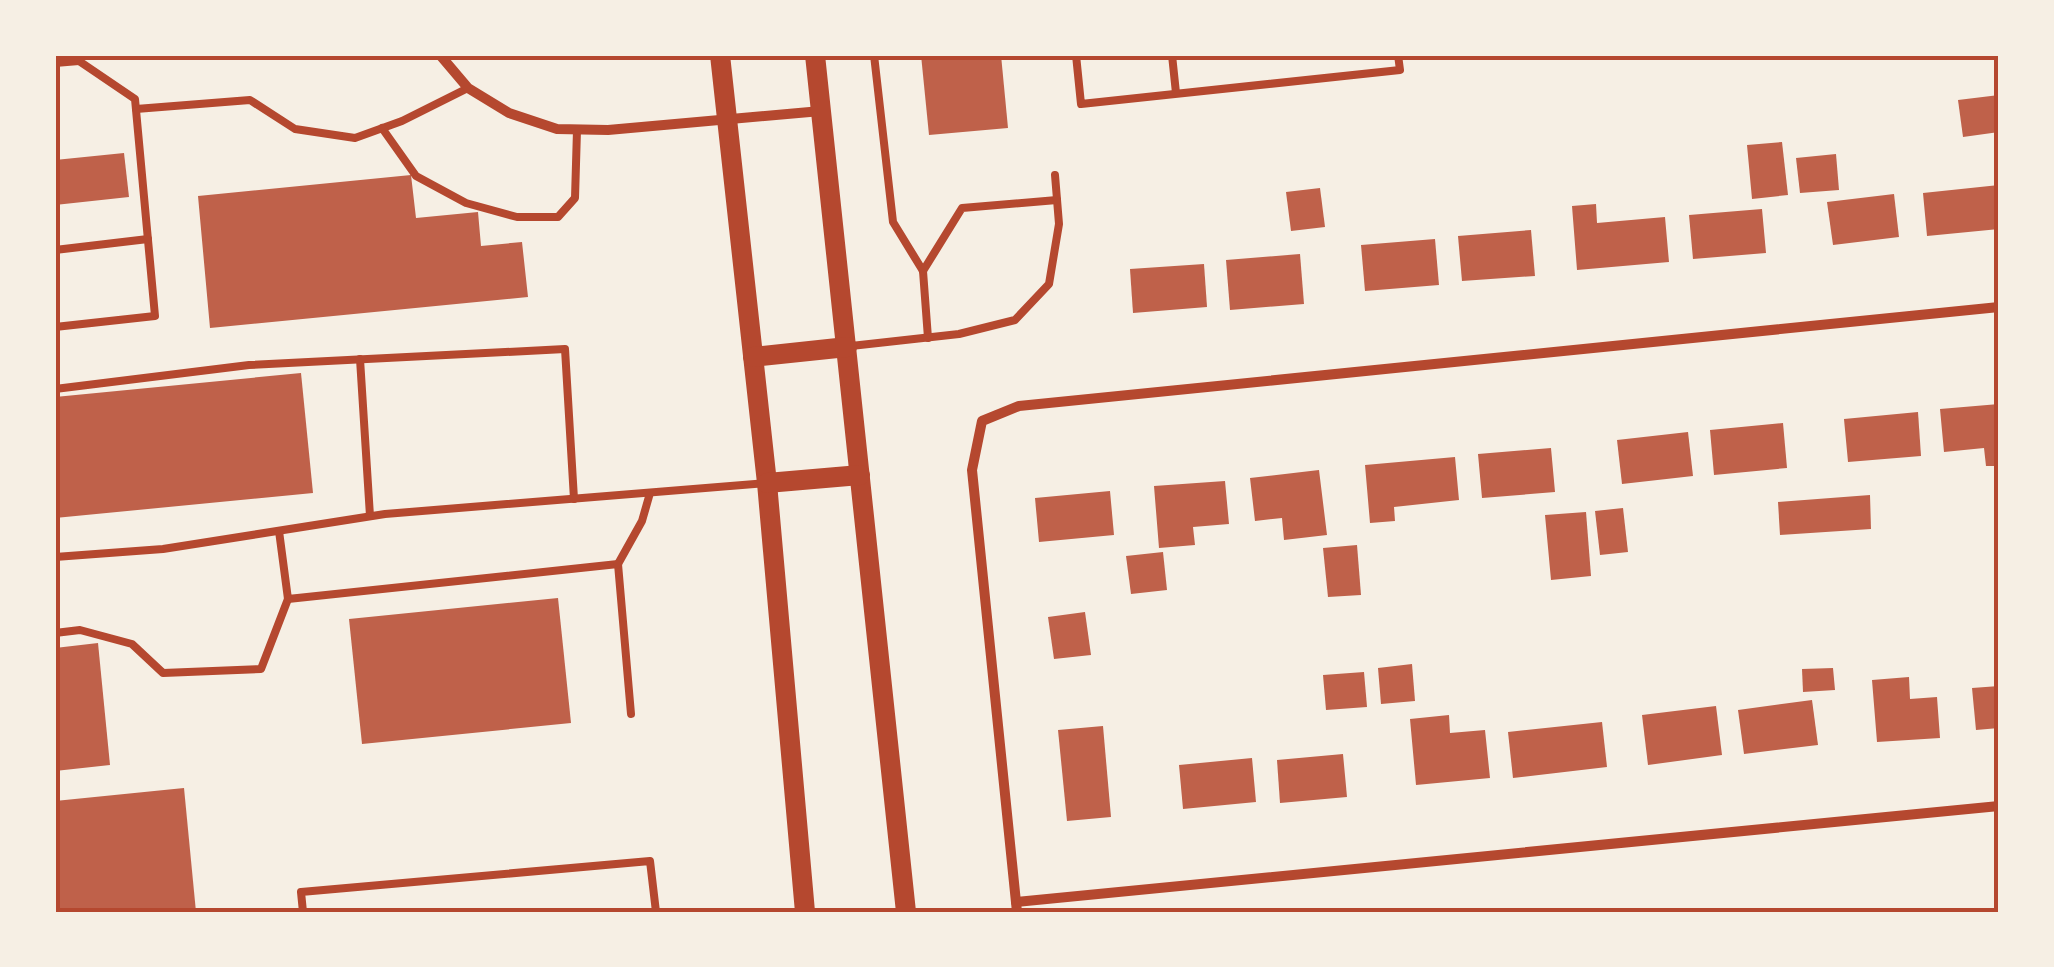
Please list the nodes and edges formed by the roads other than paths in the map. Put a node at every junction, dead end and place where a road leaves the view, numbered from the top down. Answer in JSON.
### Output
{"nodes":[{"id":1,"x":440,"y":55,"type":"edge"},
{"id":2,"x":720,"y":55,"type":"edge"},
{"id":3,"x":815,"y":55,"type":"edge"},
{"id":4,"x":874,"y":55,"type":"edge"},
{"id":5,"x":1076,"y":55,"type":"edge"},
{"id":6,"x":1172,"y":55,"type":"edge"},
{"id":7,"x":1398,"y":55,"type":"edge"},
{"id":8,"x":78,"y":58,"type":"edge"},
{"id":9,"x":55,"y":63,"type":"edge"},
{"id":10,"x":468,"y":88,"type":"junction"},
{"id":11,"x":1176,"y":93,"type":"junction"},
{"id":12,"x":136,"y":109,"type":"junction"},
{"id":13,"x":822,"y":110,"type":"junction"},
{"id":14,"x":727,"y":120,"type":"junction"},
{"id":15,"x":382,"y":128,"type":"junction"},
{"id":16,"x":576,"y":130,"type":"junction"},
{"id":17,"x":1055,"y":174,"type":"dead end"},
{"id":18,"x":1058,"y":200,"type":"junction"},
{"id":19,"x":148,"y":239,"type":"junction"},
{"id":20,"x":55,"y":250,"type":"edge"},
{"id":21,"x":923,"y":271,"type":"junction"},
{"id":22,"x":1999,"y":307,"type":"edge"},
{"id":23,"x":55,"y":327,"type":"edge"},
{"id":24,"x":928,"y":338,"type":"junction"},
{"id":25,"x":846,"y":347,"type":"junction"},
{"id":26,"x":753,"y":357,"type":"junction"},
{"id":27,"x":360,"y":359,"type":"junction"},
{"id":28,"x":55,"y":389,"type":"edge"},
{"id":29,"x":860,"y":476,"type":"junction"},
{"id":30,"x":767,"y":483,"type":"junction"},
{"id":31,"x":650,"y":493,"type":"junction"},
{"id":32,"x":574,"y":499,"type":"junction"},
{"id":33,"x":370,"y":516,"type":"junction"},
{"id":34,"x":279,"y":531,"type":"junction"},
{"id":35,"x":55,"y":557,"type":"edge"},
{"id":36,"x":618,"y":564,"type":"junction"},
{"id":37,"x":288,"y":599,"type":"junction"},
{"id":38,"x":55,"y":632,"type":"edge"},
{"id":39,"x":631,"y":714,"type":"dead end"},
{"id":40,"x":1999,"y":806,"type":"edge"},
{"id":41,"x":1017,"y":907,"type":"edge"},
{"id":42,"x":304,"y":912,"type":"edge"},
{"id":43,"x":656,"y":912,"type":"edge"},
{"id":44,"x":805,"y":912,"type":"edge"},
{"id":45,"x":906,"y":912,"type":"edge"}],
"edges":[{"from":1,"to":10,"type":"street"},
{"from":2,"to":14,"type":"main road"},
{"from":3,"to":13,"type":"main road"},
{"from":4,"to":21,"type":"lane"},
{"from":5,"to":11,"type":"lane"},
{"from":6,"to":11,"type":"lane"},
{"from":7,"to":11,"type":"lane"},
{"from":8,"to":9,"type":"lane"},
{"from":8,"to":12,"type":"lane"},
{"from":10,"to":15,"type":"lane"},
{"from":10,"to":16,"type":"street"},
{"from":12,"to":15,"type":"lane"},
{"from":12,"to":19,"type":"lane"},
{"from":13,"to":14,"type":"street"},
{"from":13,"to":25,"type":"main road"},
{"from":14,"to":16,"type":"street"},
{"from":14,"to":26,"type":"main road"},
{"from":15,"to":16,"type":"lane"},
{"from":17,"to":18,"type":"lane"},
{"from":18,"to":21,"type":"lane"},
{"from":18,"to":24,"type":"lane"},
{"from":19,"to":20,"type":"lane"},
{"from":19,"to":23,"type":"lane"},
{"from":21,"to":24,"type":"lane"},
{"from":22,"to":41,"type":"street"},
{"from":24,"to":25,"type":"lane"},
{"from":25,"to":26,"type":"main road"},
{"from":25,"to":29,"type":"main road"},
{"from":26,"to":30,"type":"main road"},
{"from":27,"to":28,"type":"lane"},
{"from":27,"to":32,"type":"lane"},
{"from":27,"to":33,"type":"lane"},
{"from":29,"to":30,"type":"main road"},
{"from":29,"to":45,"type":"main road"},
{"from":30,"to":31,"type":"lane"},
{"from":30,"to":44,"type":"main road"},
{"from":31,"to":32,"type":"lane"},
{"from":31,"to":36,"type":"lane"},
{"from":32,"to":33,"type":"lane"},
{"from":33,"to":34,"type":"lane"},
{"from":34,"to":35,"type":"lane"},
{"from":34,"to":37,"type":"lane"},
{"from":36,"to":37,"type":"lane"},
{"from":36,"to":39,"type":"lane"},
{"from":37,"to":38,"type":"lane"},
{"from":40,"to":41,"type":"street"},
{"from":42,"to":43,"type":"lane"}]}
